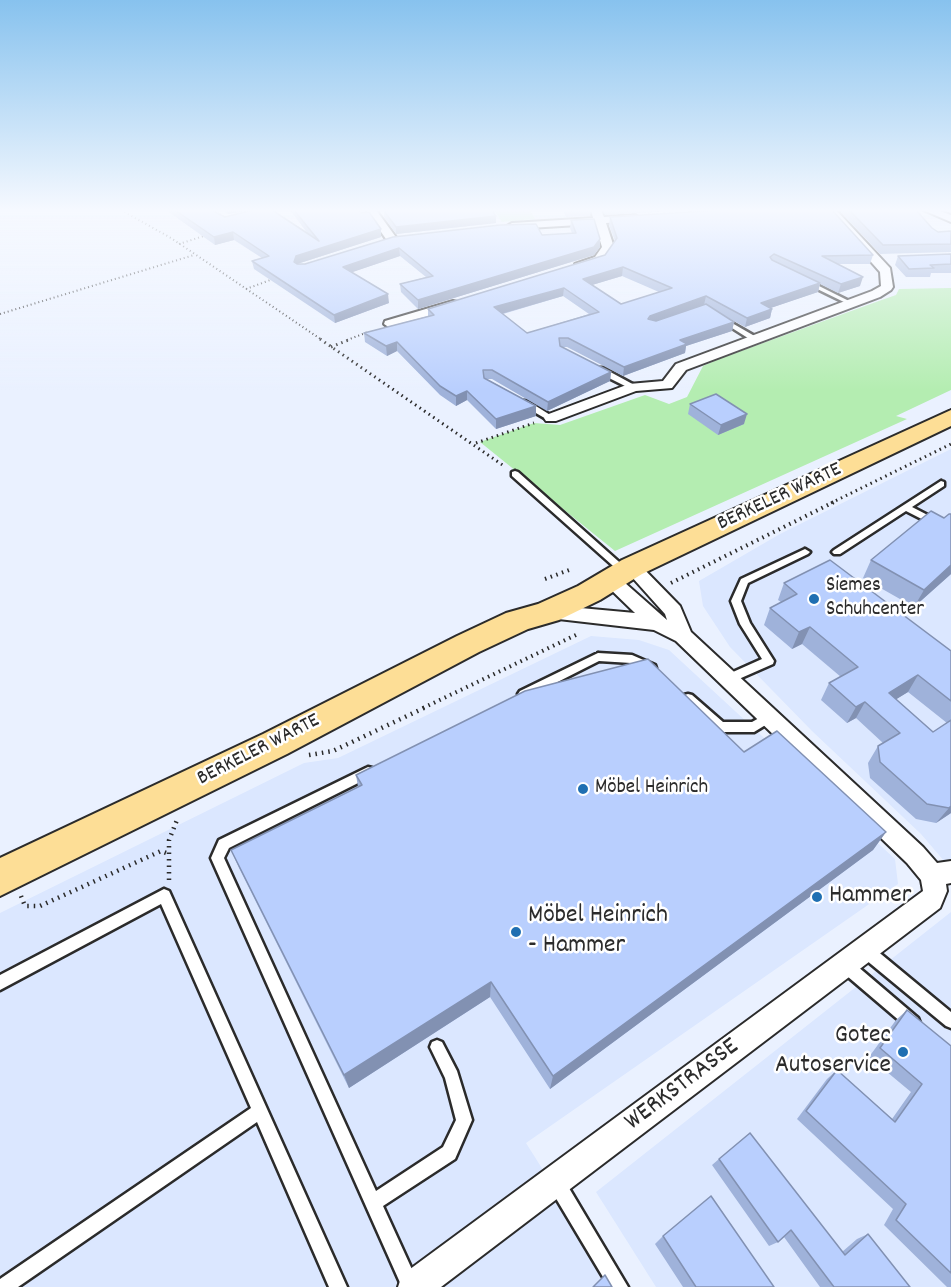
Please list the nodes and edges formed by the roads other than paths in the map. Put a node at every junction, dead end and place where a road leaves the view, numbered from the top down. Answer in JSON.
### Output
{"nodes":[{"id":1,"x":885,"y":270,"type":"edge"},
{"id":2,"x":802,"y":280,"type":"edge"},
{"id":3,"x":469,"y":300,"type":"edge"},
{"id":4,"x":850,"y":303,"type":"junction"},
{"id":5,"x":715,"y":315,"type":"edge"},
{"id":6,"x":390,"y":324,"type":"edge"},
{"id":7,"x":754,"y":338,"type":"junction"},
{"id":8,"x":593,"y":367,"type":"edge"},
{"id":9,"x":634,"y":387,"type":"junction"},
{"id":10,"x":515,"y":398,"type":"edge"},
{"id":11,"x":951,"y":417,"type":"edge"},
{"id":12,"x":551,"y":418,"type":"joint"},
{"id":13,"x":515,"y":474,"type":"road end"},
{"id":14,"x":941,"y":484,"type":"dead end"},
{"id":15,"x":906,"y":507,"type":"junction"},
{"id":16,"x":951,"y":531,"type":"edge"},
{"id":17,"x":805,"y":552,"type":"dead end"},
{"id":18,"x":837,"y":552,"type":"dead end"},
{"id":19,"x":622,"y":572,"type":"junction"},
{"id":20,"x":548,"y":612,"type":"junction"},
{"id":21,"x":517,"y":621,"type":"junction"},
{"id":22,"x":658,"y":624,"type":"junction"},
{"id":23,"x":683,"y":636,"type":"junction"},
{"id":24,"x":658,"y":671,"type":"edge"},
{"id":25,"x":728,"y":679,"type":"junction"},
{"id":26,"x":676,"y":687,"type":"edge"},
{"id":27,"x":514,"y":699,"type":"edge"},
{"id":28,"x":768,"y":718,"type":"junction"},
{"id":29,"x":378,"y":767,"type":"edge"},
{"id":30,"x":941,"y":873,"type":"edge"},
{"id":31,"x":9,"y":882,"type":"edge"},
{"id":32,"x":855,"y":957,"type":"junction"},
{"id":33,"x":0,"y":983,"type":"edge"},
{"id":34,"x":951,"y":1021,"type":"edge"},
{"id":35,"x":924,"y":1031,"type":"edge"},
{"id":36,"x":436,"y":1047,"type":"dead end"},
{"id":37,"x":260,"y":1111,"type":"junction"},
{"id":38,"x":556,"y":1181,"type":"junction"},
{"id":39,"x":373,"y":1203,"type":"junction"},
{"id":40,"x":3,"y":1287,"type":"edge"},
{"id":41,"x":338,"y":1287,"type":"edge"},
{"id":42,"x":412,"y":1287,"type":"edge"},
{"id":43,"x":619,"y":1287,"type":"edge"}],
"edges":[{"from":1,"to":4,"type":"street"},
{"from":2,"to":4,"type":"lane"},
{"from":3,"to":6,"type":"street"},
{"from":4,"to":7,"type":"street"},
{"from":5,"to":7,"type":"lane"},
{"from":7,"to":9,"type":"street"},
{"from":8,"to":9,"type":"lane"},
{"from":9,"to":12,"type":"street"},
{"from":10,"to":12,"type":"lane"},
{"from":11,"to":19,"type":"main road","name":"BERKELER WARTE"},
{"from":13,"to":19,"type":"lane"},
{"from":14,"to":15,"type":"lane"},
{"from":15,"to":16,"type":"lane"},
{"from":15,"to":18,"type":"lane"},
{"from":17,"to":25,"type":"lane"},
{"from":19,"to":20,"type":"main road","name":"BERKELER WARTE"},
{"from":19,"to":21,"type":"main road","name":"BERKELER WARTE"},
{"from":19,"to":22,"type":"street","name":"WERKSTRASSE"},
{"from":19,"to":23,"type":"street","name":"WERKSTRASSE"},
{"from":20,"to":21,"type":"main road","name":"BERKELER WARTE"},
{"from":20,"to":22,"type":"street"},
{"from":21,"to":31,"type":"main road","name":"BERKELER WARTE"},
{"from":22,"to":23,"type":"street","name":"WERKSTRASSE"},
{"from":23,"to":25,"type":"street","name":"WERKSTRASSE"},
{"from":24,"to":27,"type":"lane"},
{"from":25,"to":28,"type":"street","name":"WERKSTRASSE"},
{"from":26,"to":28,"type":"lane"},
{"from":28,"to":30,"type":"street","name":"WERKSTRASSE"},
{"from":29,"to":39,"type":"lane"},
{"from":30,"to":32,"type":"street","name":"WERKSTRASSE"},
{"from":32,"to":34,"type":"lane"},
{"from":32,"to":35,"type":"lane"},
{"from":32,"to":38,"type":"street","name":"WERKSTRASSE"},
{"from":33,"to":37,"type":"lane"},
{"from":36,"to":39,"type":"lane"},
{"from":37,"to":40,"type":"lane"},
{"from":37,"to":41,"type":"lane"},
{"from":38,"to":42,"type":"street","name":"WERKSTRASSE"},
{"from":38,"to":43,"type":"lane"},
{"from":39,"to":42,"type":"lane"}]}
